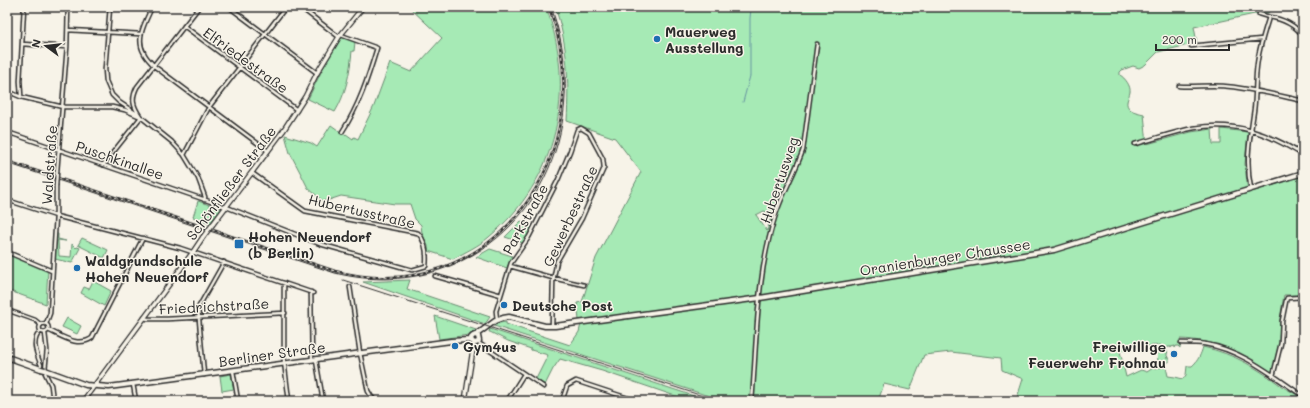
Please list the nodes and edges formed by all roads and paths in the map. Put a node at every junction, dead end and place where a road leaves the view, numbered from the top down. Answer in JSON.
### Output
{"nodes":[{"id":1,"x":24,"y":7,"type":"edge"},
{"id":2,"x":68,"y":7,"type":"edge"},
{"id":3,"x":110,"y":7,"type":"edge"},
{"id":4,"x":152,"y":7,"type":"edge"},
{"id":5,"x":199,"y":7,"type":"edge"},
{"id":6,"x":229,"y":7,"type":"edge"},
{"id":7,"x":286,"y":7,"type":"edge"},
{"id":8,"x":300,"y":7,"type":"edge"},
{"id":9,"x":363,"y":7,"type":"edge"},
{"id":10,"x":1259,"y":14,"type":"dead end"},
{"id":11,"x":1269,"y":17,"type":"junction"},
{"id":12,"x":184,"y":26,"type":"junction"},
{"id":13,"x":68,"y":30,"type":"junction"},
{"id":14,"x":108,"y":32,"type":"junction"},
{"id":15,"x":141,"y":34,"type":"junction"},
{"id":16,"x":265,"y":34,"type":"junction"},
{"id":17,"x":340,"y":36,"type":"junction"},
{"id":18,"x":1303,"y":36,"type":"edge"},
{"id":19,"x":1262,"y":39,"type":"junction"},
{"id":20,"x":22,"y":44,"type":"junction"},
{"id":21,"x":817,"y":44,"type":"dead end"},
{"id":22,"x":1191,"y":46,"type":"dead end"},
{"id":23,"x":67,"y":47,"type":"junction"},
{"id":24,"x":154,"y":66,"type":"junction"},
{"id":25,"x":239,"y":67,"type":"junction"},
{"id":26,"x":318,"y":73,"type":"junction"},
{"id":27,"x":1179,"y":86,"type":"dead end"},
{"id":28,"x":1255,"y":90,"type":"junction"},
{"id":29,"x":7,"y":92,"type":"edge"},
{"id":30,"x":21,"y":97,"type":"junction"},
{"id":31,"x":1303,"y":101,"type":"edge"},
{"id":32,"x":1303,"y":106,"type":"edge"},
{"id":33,"x":63,"y":107,"type":"junction"},
{"id":34,"x":209,"y":107,"type":"junction"},
{"id":35,"x":297,"y":110,"type":"junction"},
{"id":36,"x":141,"y":117,"type":"junction"},
{"id":37,"x":1303,"y":129,"type":"edge"},
{"id":38,"x":577,"y":130,"type":"joint"},
{"id":39,"x":1251,"y":130,"type":"junction"},
{"id":40,"x":7,"y":132,"type":"edge"},
{"id":41,"x":342,"y":132,"type":"dead end"},
{"id":42,"x":1135,"y":144,"type":"dead end"},
{"id":43,"x":59,"y":150,"type":"junction"},
{"id":44,"x":269,"y":151,"type":"junction"},
{"id":45,"x":184,"y":155,"type":"junction"},
{"id":46,"x":1303,"y":155,"type":"edge"},
{"id":47,"x":103,"y":165,"type":"junction"},
{"id":48,"x":252,"y":173,"type":"junction"},
{"id":49,"x":1303,"y":173,"type":"edge"},
{"id":50,"x":1251,"y":189,"type":"junction"},
{"id":51,"x":7,"y":200,"type":"edge"},
{"id":52,"x":204,"y":200,"type":"junction"},
{"id":53,"x":226,"y":207,"type":"junction"},
{"id":54,"x":56,"y":216,"type":"junction"},
{"id":55,"x":143,"y":238,"type":"junction"},
{"id":56,"x":7,"y":252,"type":"edge"},
{"id":57,"x":193,"y":252,"type":"junction"},
{"id":58,"x":224,"y":262,"type":"junction"},
{"id":59,"x":510,"y":266,"type":"junction"},
{"id":60,"x":425,"y":267,"type":"joint"},
{"id":61,"x":52,"y":271,"type":"junction"},
{"id":62,"x":435,"y":276,"type":"dead end"},
{"id":63,"x":553,"y":278,"type":"junction"},
{"id":64,"x":284,"y":283,"type":"junction"},
{"id":65,"x":584,"y":285,"type":"dead end"},
{"id":66,"x":350,"y":287,"type":"dead end"},
{"id":67,"x":500,"y":295,"type":"junction"},
{"id":68,"x":1303,"y":297,"type":"edge"},
{"id":69,"x":760,"y":298,"type":"junction"},
{"id":70,"x":7,"y":310,"type":"edge"},
{"id":71,"x":285,"y":313,"type":"junction"},
{"id":72,"x":144,"y":318,"type":"junction"},
{"id":73,"x":198,"y":318,"type":"junction"},
{"id":74,"x":498,"y":320,"type":"junction"},
{"id":75,"x":46,"y":324,"type":"junction"},
{"id":76,"x":41,"y":325,"type":"junction"},
{"id":77,"x":552,"y":326,"type":"junction"},
{"id":78,"x":48,"y":330,"type":"junction"},
{"id":79,"x":41,"y":331,"type":"junction"},
{"id":80,"x":45,"y":333,"type":"junction"},
{"id":81,"x":475,"y":339,"type":"junction"},
{"id":82,"x":1181,"y":343,"type":"dead end"},
{"id":83,"x":360,"y":353,"type":"junction"},
{"id":84,"x":7,"y":357,"type":"edge"},
{"id":85,"x":314,"y":359,"type":"junction"},
{"id":86,"x":284,"y":364,"type":"junction"},
{"id":87,"x":44,"y":369,"type":"junction"},
{"id":88,"x":233,"y":370,"type":"junction"},
{"id":89,"x":524,"y":374,"type":"junction"},
{"id":90,"x":204,"y":375,"type":"junction"},
{"id":91,"x":1273,"y":376,"type":"junction"},
{"id":92,"x":133,"y":384,"type":"junction"},
{"id":93,"x":93,"y":386,"type":"junction"},
{"id":94,"x":544,"y":388,"type":"dead end"},
{"id":95,"x":1303,"y":396,"type":"edge"},
{"id":96,"x":506,"y":400,"type":"edge"},
{"id":97,"x":53,"y":401,"type":"edge"},
{"id":98,"x":83,"y":401,"type":"edge"},
{"id":99,"x":136,"y":401,"type":"edge"},
{"id":100,"x":238,"y":401,"type":"edge"},
{"id":101,"x":289,"y":401,"type":"edge"},
{"id":102,"x":323,"y":401,"type":"edge"},
{"id":103,"x":375,"y":401,"type":"edge"},
{"id":104,"x":465,"y":401,"type":"edge"},
{"id":105,"x":562,"y":401,"type":"edge"},
{"id":106,"x":638,"y":401,"type":"edge"},
{"id":107,"x":752,"y":401,"type":"edge"}],
"edges":[{"from":1,"to":20,"type":"street"},
{"from":2,"to":13,"type":"street","name":"Waldstraße"},
{"from":3,"to":14,"type":"street"},
{"from":4,"to":15,"type":"street"},
{"from":5,"to":12,"type":"street"},
{"from":6,"to":16,"type":"street"},
{"from":7,"to":16,"type":"street"},
{"from":8,"to":17,"type":"street"},
{"from":9,"to":17,"type":"main road","name":"Schönfließer Straße"},
{"from":10,"to":11,"type":"street"},
{"from":11,"to":18,"type":"street"},
{"from":11,"to":19,"type":"street"},
{"from":12,"to":24,"type":"street"},
{"from":12,"to":25,"type":"street","name":"Elfriedestraße"},
{"from":13,"to":14,"type":"street"},
{"from":13,"to":23,"type":"street","name":"Waldstraße"},
{"from":14,"to":15,"type":"street"},
{"from":14,"to":36,"type":"street"},
{"from":15,"to":24,"type":"street"},
{"from":16,"to":25,"type":"street"},
{"from":16,"to":26,"type":"street"},
{"from":17,"to":26,"type":"main road","name":"Schönfließer Straße"},
{"from":17,"to":41,"type":"street"},
{"from":19,"to":22,"type":"street"},
{"from":19,"to":28,"type":"street"},
{"from":20,"to":23,"type":"street"},
{"from":20,"to":30,"type":"street"},
{"from":21,"to":69,"type":"street","name":"Hubertusweg"},
{"from":23,"to":33,"type":"street","name":"Waldstraße"},
{"from":24,"to":34,"type":"street"},
{"from":24,"to":36,"type":"street"},
{"from":25,"to":34,"type":"street"},
{"from":25,"to":35,"type":"street","name":"Elfriedestraße"},
{"from":26,"to":35,"type":"main road","name":"Schönfließer Straße"},
{"from":27,"to":28,"type":"street"},
{"from":28,"to":31,"type":"street"},
{"from":28,"to":39,"type":"street"},
{"from":29,"to":30,"type":"street"},
{"from":30,"to":33,"type":"street"},
{"from":32,"to":37,"type":"street"},
{"from":33,"to":36,"type":"street"},
{"from":33,"to":43,"type":"street","name":"Waldstraße"},
{"from":34,"to":44,"type":"street"},
{"from":34,"to":45,"type":"street"},
{"from":35,"to":44,"type":"main road","name":"Schönfließer Straße"},
{"from":36,"to":45,"type":"street"},
{"from":36,"to":47,"type":"street"},
{"from":38,"to":59,"type":"street","name":"Parkstraße"},
{"from":38,"to":63,"type":"street","name":"Gewerbestraße"},
{"from":39,"to":42,"type":"street"},
{"from":39,"to":46,"type":"street"},
{"from":39,"to":50,"type":"street"},
{"from":40,"to":43,"type":"street","name":"Puschkinallee"},
{"from":43,"to":47,"type":"street","name":"Puschkinallee"},
{"from":43,"to":54,"type":"street","name":"Waldstraße","bridge":true},
{"from":44,"to":48,"type":"main road","name":"Schönfließer Straße"},
{"from":45,"to":52,"type":"street"},
{"from":47,"to":52,"type":"street","name":"Puschkinallee"},
{"from":48,"to":53,"type":"main road","name":"Schönfließer Straße"},
{"from":48,"to":60,"type":"street","name":"Hubertusstraße"},
{"from":49,"to":50,"type":"main road","name":"Oranienburger Chaussee"},
{"from":50,"to":69,"type":"main road","name":"Oranienburger Chaussee"},
{"from":51,"to":54,"type":"street"},
{"from":52,"to":53,"type":"street","name":"Puschkinallee"},
{"from":53,"to":57,"type":"main road","name":"Schönfließer Straße","bridge":true},
{"from":53,"to":60,"type":"street","name":"Puschkinallee"},
{"from":54,"to":55,"type":"street"},
{"from":54,"to":61,"type":"street","name":"Waldstraße"},
{"from":55,"to":57,"type":"street"},
{"from":55,"to":78,"type":"street"},
{"from":56,"to":61,"type":"street"},
{"from":57,"to":58,"type":"street"},
{"from":57,"to":72,"type":"main road","name":"Schönfließer Straße"},
{"from":58,"to":64,"type":"street"},
{"from":58,"to":73,"type":"street"},
{"from":59,"to":63,"type":"street","name":"Gewerbestraße"},
{"from":59,"to":67,"type":"street","name":"Parkstraße"},
{"from":61,"to":75,"type":"street","name":"Waldstraße"},
{"from":62,"to":67,"type":"street"},
{"from":63,"to":65,"type":"street","name":"Gewerbestraße"},
{"from":63,"to":77,"type":"street","name":"Gewerbestraße"},
{"from":64,"to":71,"type":"street"},
{"from":64,"to":85,"type":"street"},
{"from":66,"to":83,"type":"street"},
{"from":67,"to":74,"type":"street","name":"Parkstraße"},
{"from":68,"to":91,"type":"street"},
{"from":69,"to":77,"type":"main road","name":"Oranienburger Chaussee"},
{"from":69,"to":107,"type":"street","name":"Hubertusweg"},
{"from":70,"to":76,"type":"street"},
{"from":71,"to":73,"type":"street","name":"Friedrichstraße"},
{"from":71,"to":86,"type":"street"},
{"from":72,"to":73,"type":"street","name":"Friedrichstraße"},
{"from":72,"to":93,"type":"main road","name":"Schönfließer Straße"},
{"from":73,"to":90,"type":"street"},
{"from":74,"to":77,"type":"main road"},
{"from":74,"to":81,"type":"main road"},
{"from":75,"to":76,"type":"street"},
{"from":75,"to":78,"type":"street"},
{"from":76,"to":79,"type":"street"},
{"from":78,"to":80,"type":"street"},
{"from":79,"to":80,"type":"street"},
{"from":79,"to":87,"type":"street"},
{"from":80,"to":87,"type":"street"},
{"from":81,"to":83,"type":"main road","name":"Berliner Straße"},
{"from":81,"to":89,"type":"street"},
{"from":81,"to":104,"type":"main road"},
{"from":82,"to":91,"type":"street"},
{"from":83,"to":85,"type":"main road","name":"Berliner Straße"},
{"from":83,"to":103,"type":"street"},
{"from":84,"to":87,"type":"main road","name":"Berliner Straße"},
{"from":85,"to":86,"type":"main road","name":"Berliner Straße"},
{"from":85,"to":102,"type":"street"},
{"from":86,"to":88,"type":"main road","name":"Berliner Straße"},
{"from":86,"to":101,"type":"street"},
{"from":87,"to":93,"type":"main road","name":"Berliner Straße"},
{"from":87,"to":97,"type":"street"},
{"from":88,"to":90,"type":"main road","name":"Berliner Straße"},
{"from":88,"to":100,"type":"street"},
{"from":89,"to":94,"type":"street"},
{"from":89,"to":96,"type":"street"},
{"from":90,"to":92,"type":"main road","name":"Berliner Straße"},
{"from":91,"to":95,"type":"street"},
{"from":92,"to":93,"type":"main road","name":"Berliner Straße"},
{"from":92,"to":99,"type":"street"},
{"from":93,"to":98,"type":"main road","name":"Schönfließer Straße"},
{"from":105,"to":106,"type":"street"}]}
